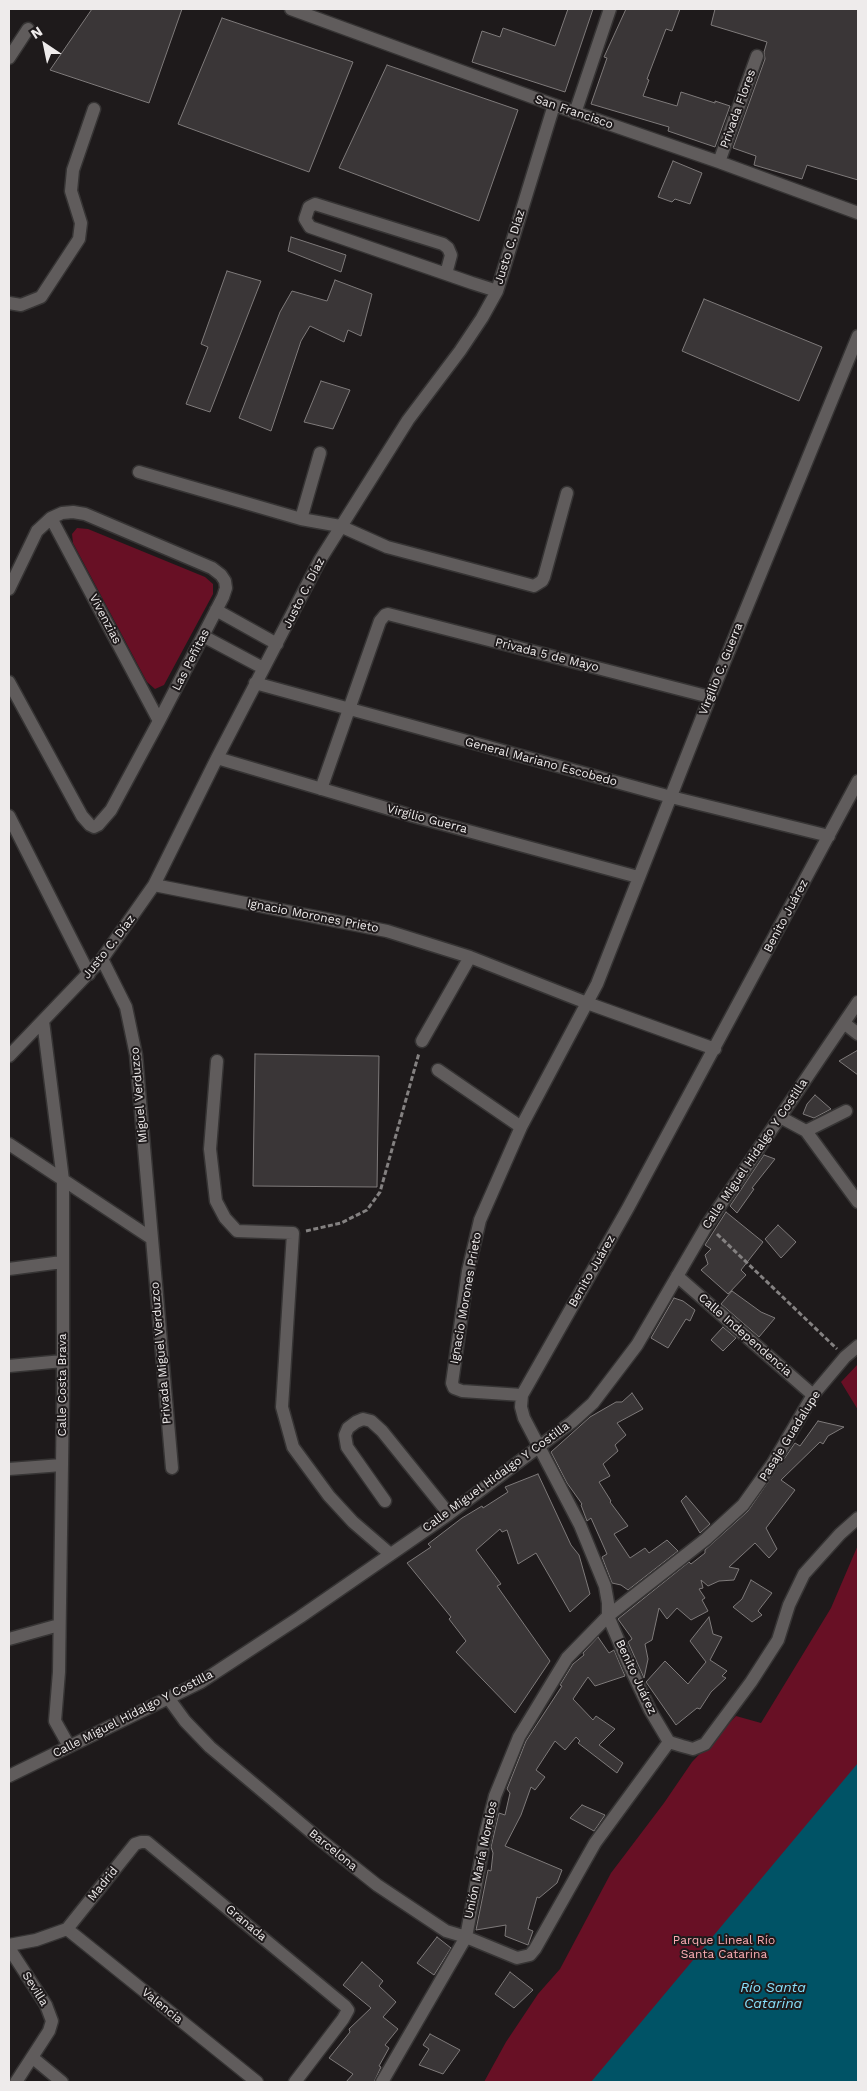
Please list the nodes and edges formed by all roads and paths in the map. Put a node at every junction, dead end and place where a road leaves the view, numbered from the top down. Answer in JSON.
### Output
{"nodes":[{"id":1,"x":291,"y":9,"type":"edge"},
{"id":2,"x":610,"y":9,"type":"edge"},
{"id":3,"x":28,"y":29,"type":"dead end"},
{"id":4,"x":757,"y":56,"type":"dead end"},
{"id":5,"x":9,"y":58,"type":"edge"},
{"id":6,"x":554,"y":105,"type":"junction"},
{"id":7,"x":94,"y":110,"type":"dead end"},
{"id":8,"x":575,"y":113,"type":"junction"},
{"id":9,"x":719,"y":162,"type":"junction"},
{"id":10,"x":858,"y":213,"type":"edge"},
{"id":11,"x":446,"y":274,"type":"junction"},
{"id":12,"x":497,"y":291,"type":"junction"},
{"id":13,"x":9,"y":303,"type":"edge"},
{"id":14,"x":858,"y":336,"type":"edge"},
{"id":15,"x":320,"y":453,"type":"dead end"},
{"id":16,"x":139,"y":472,"type":"dead end"},
{"id":17,"x":567,"y":493,"type":"dead end"},
{"id":18,"x":51,"y":518,"type":"junction"},
{"id":19,"x":301,"y":520,"type":"junction"},
{"id":20,"x":340,"y":526,"type":"junction"},
{"id":21,"x":9,"y":589,"type":"edge"},
{"id":22,"x":216,"y":610,"type":"junction"},
{"id":23,"x":203,"y":636,"type":"junction"},
{"id":24,"x":277,"y":644,"type":"junction"},
{"id":25,"x":263,"y":668,"type":"junction"},
{"id":26,"x":9,"y":682,"type":"edge"},
{"id":27,"x":255,"y":684,"type":"junction"},
{"id":28,"x":710,"y":696,"type":"junction"},
{"id":29,"x":349,"y":709,"type":"junction"},
{"id":30,"x":159,"y":721,"type":"junction"},
{"id":31,"x":217,"y":758,"type":"junction"},
{"id":32,"x":858,"y":781,"type":"edge"},
{"id":33,"x":321,"y":789,"type":"junction"},
{"id":34,"x":671,"y":797,"type":"junction"},
{"id":35,"x":9,"y":816,"type":"edge"},
{"id":36,"x":829,"y":836,"type":"junction"},
{"id":37,"x":638,"y":876,"type":"junction"},
{"id":38,"x":154,"y":885,"type":"junction"},
{"id":39,"x":470,"y":957,"type":"junction"},
{"id":40,"x":102,"y":959,"type":"junction"},
{"id":41,"x":89,"y":974,"type":"junction"},
{"id":42,"x":858,"y":1002,"type":"edge"},
{"id":43,"x":587,"y":1003,"type":"junction"},
{"id":44,"x":43,"y":1021,"type":"junction"},
{"id":45,"x":844,"y":1023,"type":"junction"},
{"id":46,"x":858,"y":1034,"type":"edge"},
{"id":47,"x":422,"y":1041,"type":"joint"},
{"id":48,"x":715,"y":1049,"type":"junction"},
{"id":49,"x":9,"y":1056,"type":"edge"},
{"id":50,"x":217,"y":1061,"type":"dead end"},
{"id":51,"x":438,"y":1070,"type":"dead end"},
{"id":52,"x":846,"y":1111,"type":"dead end"},
{"id":53,"x":780,"y":1117,"type":"junction"},
{"id":54,"x":521,"y":1127,"type":"junction"},
{"id":55,"x":806,"y":1131,"type":"junction"},
{"id":56,"x":9,"y":1144,"type":"edge"},
{"id":57,"x":63,"y":1180,"type":"junction"},
{"id":58,"x":858,"y":1202,"type":"edge"},
{"id":59,"x":707,"y":1225,"type":"junction"},
{"id":60,"x":294,"y":1233,"type":"junction"},
{"id":61,"x":151,"y":1238,"type":"junction"},
{"id":62,"x":62,"y":1262,"type":"junction"},
{"id":63,"x":9,"y":1269,"type":"edge"},
{"id":64,"x":676,"y":1276,"type":"junction"},
{"id":65,"x":858,"y":1346,"type":"edge"},
{"id":66,"x":845,"y":1357,"type":"junction"},
{"id":67,"x":62,"y":1360,"type":"junction"},
{"id":68,"x":9,"y":1366,"type":"edge"},
{"id":69,"x":522,"y":1395,"type":"junction"},
{"id":70,"x":813,"y":1395,"type":"junction"},
{"id":71,"x":539,"y":1448,"type":"junction"},
{"id":72,"x":62,"y":1465,"type":"junction"},
{"id":73,"x":172,"y":1468,"type":"dead end"},
{"id":74,"x":9,"y":1469,"type":"edge"},
{"id":75,"x":385,"y":1500,"type":"dead end"},
{"id":76,"x":743,"y":1505,"type":"joint"},
{"id":77,"x":449,"y":1514,"type":"junction"},
{"id":78,"x":858,"y":1518,"type":"edge"},
{"id":79,"x":389,"y":1554,"type":"junction"},
{"id":80,"x":608,"y":1616,"type":"junction"},
{"id":81,"x":59,"y":1625,"type":"junction"},
{"id":82,"x":9,"y":1639,"type":"edge"},
{"id":83,"x":168,"y":1699,"type":"junction"},
{"id":84,"x":669,"y":1742,"type":"junction"},
{"id":85,"x":69,"y":1746,"type":"junction"},
{"id":86,"x":9,"y":1776,"type":"edge"},
{"id":87,"x":141,"y":1842,"type":"joint"},
{"id":88,"x":67,"y":1929,"type":"junction"},
{"id":89,"x":466,"y":1937,"type":"junction"},
{"id":90,"x":9,"y":1946,"type":"edge"},
{"id":91,"x":33,"y":2058,"type":"junction"},
{"id":92,"x":16,"y":2082,"type":"edge"},
{"id":93,"x":62,"y":2082,"type":"edge"},
{"id":94,"x":257,"y":2082,"type":"edge"},
{"id":95,"x":295,"y":2082,"type":"edge"},
{"id":96,"x":382,"y":2082,"type":"edge"}],
"edges":[{"from":1,"to":6,"type":"street","name":"San Francisco"},
{"from":2,"to":8,"type":"street"},
{"from":3,"to":5,"type":"street"},
{"from":4,"to":9,"type":"street","name":"Privada Flores"},
{"from":6,"to":8,"type":"street","name":"San Francisco"},
{"from":6,"to":12,"type":"street","name":"Justo C. Díaz"},
{"from":7,"to":13,"type":"street"},
{"from":8,"to":9,"type":"street","name":"San Francisco"},
{"from":9,"to":10,"type":"street","name":"San Francisco"},
{"from":11,"to":11,"type":"street"},
{"from":11,"to":12,"type":"street"},
{"from":12,"to":20,"type":"street","name":"Justo C. Díaz"},
{"from":14,"to":28,"type":"street","name":"Virgilio C. Guerra"},
{"from":15,"to":19,"type":"street"},
{"from":16,"to":19,"type":"street"},
{"from":17,"to":20,"type":"street"},
{"from":18,"to":21,"type":"street"},
{"from":18,"to":22,"type":"street","name":"Las Peñitas"},
{"from":18,"to":30,"type":"street","name":"Vivenzias"},
{"from":19,"to":20,"type":"street"},
{"from":20,"to":24,"type":"street","name":"Justo C. Díaz"},
{"from":22,"to":23,"type":"street","name":"Las Peñitas"},
{"from":22,"to":24,"type":"street"},
{"from":23,"to":25,"type":"street"},
{"from":23,"to":30,"type":"street","name":"Las Peñitas"},
{"from":24,"to":25,"type":"street","name":"Justo C. Díaz"},
{"from":25,"to":27,"type":"street","name":"Justo C. Díaz"},
{"from":26,"to":30,"type":"street","name":"Las Peñitas"},
{"from":27,"to":29,"type":"street","name":"General Mariano Escobedo"},
{"from":27,"to":31,"type":"street","name":"Justo C. Díaz"},
{"from":28,"to":29,"type":"street","name":"Privada 5 de Mayo"},
{"from":28,"to":34,"type":"street","name":"Virgilio C. Guerra"},
{"from":29,"to":33,"type":"street"},
{"from":29,"to":34,"type":"street","name":"General Mariano Escobedo"},
{"from":31,"to":33,"type":"street","name":"Virgilio Guerra"},
{"from":31,"to":38,"type":"street","name":"Justo C. Díaz"},
{"from":32,"to":36,"type":"street","name":"Benito Juárez"},
{"from":33,"to":37,"type":"street","name":"Virgilio Guerra"},
{"from":34,"to":36,"type":"street","name":"General Mariano Escobedo"},
{"from":34,"to":37,"type":"street","name":"Virgilio C. Guerra"},
{"from":35,"to":41,"type":"street"},
{"from":36,"to":48,"type":"street","name":"Benito Juárez"},
{"from":37,"to":43,"type":"street","name":"Virgilio C. Guerra"},
{"from":38,"to":39,"type":"street","name":"Ignacio Morones Prieto"},
{"from":38,"to":40,"type":"street","name":"Justo C. Díaz"},
{"from":39,"to":43,"type":"street","name":"Ignacio Morones Prieto"},
{"from":39,"to":47,"type":"street"},
{"from":40,"to":41,"type":"street","name":"Justo C. Díaz"},
{"from":40,"to":61,"type":"street","name":"Miguel Verduzco"},
{"from":41,"to":44,"type":"street","name":"Justo C. Díaz"},
{"from":42,"to":45,"type":"street","name":"Calle Miguel Hidalgo Y Costilla"},
{"from":43,"to":48,"type":"street","name":"Ignacio Morones Prieto"},
{"from":43,"to":54,"type":"street","name":"Ignacio Morones Prieto"},
{"from":44,"to":49,"type":"street","name":"Justo C. Díaz"},
{"from":44,"to":57,"type":"street","name":"Calle Costa Brava"},
{"from":45,"to":46,"type":"street"},
{"from":45,"to":53,"type":"street","name":"Calle Miguel Hidalgo Y Costilla"},
{"from":47,"to":60,"type":"path"},
{"from":48,"to":69,"type":"street","name":"Benito Juárez"},
{"from":50,"to":60,"type":"street"},
{"from":51,"to":54,"type":"street"},
{"from":52,"to":55,"type":"street"},
{"from":53,"to":55,"type":"street"},
{"from":53,"to":59,"type":"street","name":"Calle Miguel Hidalgo Y Costilla"},
{"from":54,"to":69,"type":"street","name":"Ignacio Morones Prieto"},
{"from":55,"to":58,"type":"street"},
{"from":56,"to":57,"type":"street"},
{"from":57,"to":61,"type":"street"},
{"from":57,"to":62,"type":"street","name":"Calle Costa Brava"},
{"from":59,"to":64,"type":"street","name":"Calle Miguel Hidalgo Y Costilla"},
{"from":59,"to":66,"type":"path"},
{"from":60,"to":79,"type":"street"},
{"from":61,"to":73,"type":"street","name":"Privada Miguel Verduzco"},
{"from":62,"to":63,"type":"street"},
{"from":62,"to":67,"type":"street","name":"Calle Costa Brava"},
{"from":64,"to":70,"type":"street","name":"Calle Independencia"},
{"from":64,"to":71,"type":"street","name":"Calle Miguel Hidalgo Y Costilla"},
{"from":65,"to":66,"type":"street","name":"Pasaje Guadalupe"},
{"from":66,"to":70,"type":"street","name":"Pasaje Guadalupe"},
{"from":67,"to":68,"type":"street"},
{"from":67,"to":72,"type":"street","name":"Calle Costa Brava"},
{"from":69,"to":71,"type":"street","name":"Benito Juárez"},
{"from":70,"to":76,"type":"street","name":"Pasaje Guadalupe"},
{"from":71,"to":77,"type":"street","name":"Calle Miguel Hidalgo Y Costilla"},
{"from":71,"to":80,"type":"street","name":"Benito Juárez"},
{"from":72,"to":74,"type":"street"},
{"from":72,"to":81,"type":"street","name":"Calle Costa Brava"},
{"from":75,"to":77,"type":"street"},
{"from":76,"to":80,"type":"street","name":"Unión María Morelos"},
{"from":77,"to":79,"type":"street","name":"Calle Miguel Hidalgo Y Costilla"},
{"from":78,"to":84,"type":"street"},
{"from":79,"to":83,"type":"street","name":"Calle Miguel Hidalgo Y Costilla"},
{"from":80,"to":84,"type":"street","name":"Benito Juárez"},
{"from":80,"to":89,"type":"street","name":"Unión María Morelos"},
{"from":81,"to":82,"type":"street"},
{"from":81,"to":85,"type":"street","name":"Calle Costa Brava"},
{"from":83,"to":85,"type":"street","name":"Calle Miguel Hidalgo Y Costilla"},
{"from":83,"to":89,"type":"street","name":"Barcelona"},
{"from":84,"to":89,"type":"street","name":"Barcelona"},
{"from":85,"to":86,"type":"street","name":"Calle Miguel Hidalgo Y Costilla"},
{"from":87,"to":88,"type":"street","name":"Madrid"},
{"from":87,"to":95,"type":"street","name":"Granada"},
{"from":88,"to":90,"type":"street"},
{"from":88,"to":94,"type":"street","name":"Valencia"},
{"from":89,"to":96,"type":"street","name":"Unión María Morelos"},
{"from":90,"to":91,"type":"street","name":"Sevilla"},
{"from":91,"to":92,"type":"street","name":"Sevilla"},
{"from":91,"to":93,"type":"street"}]}
